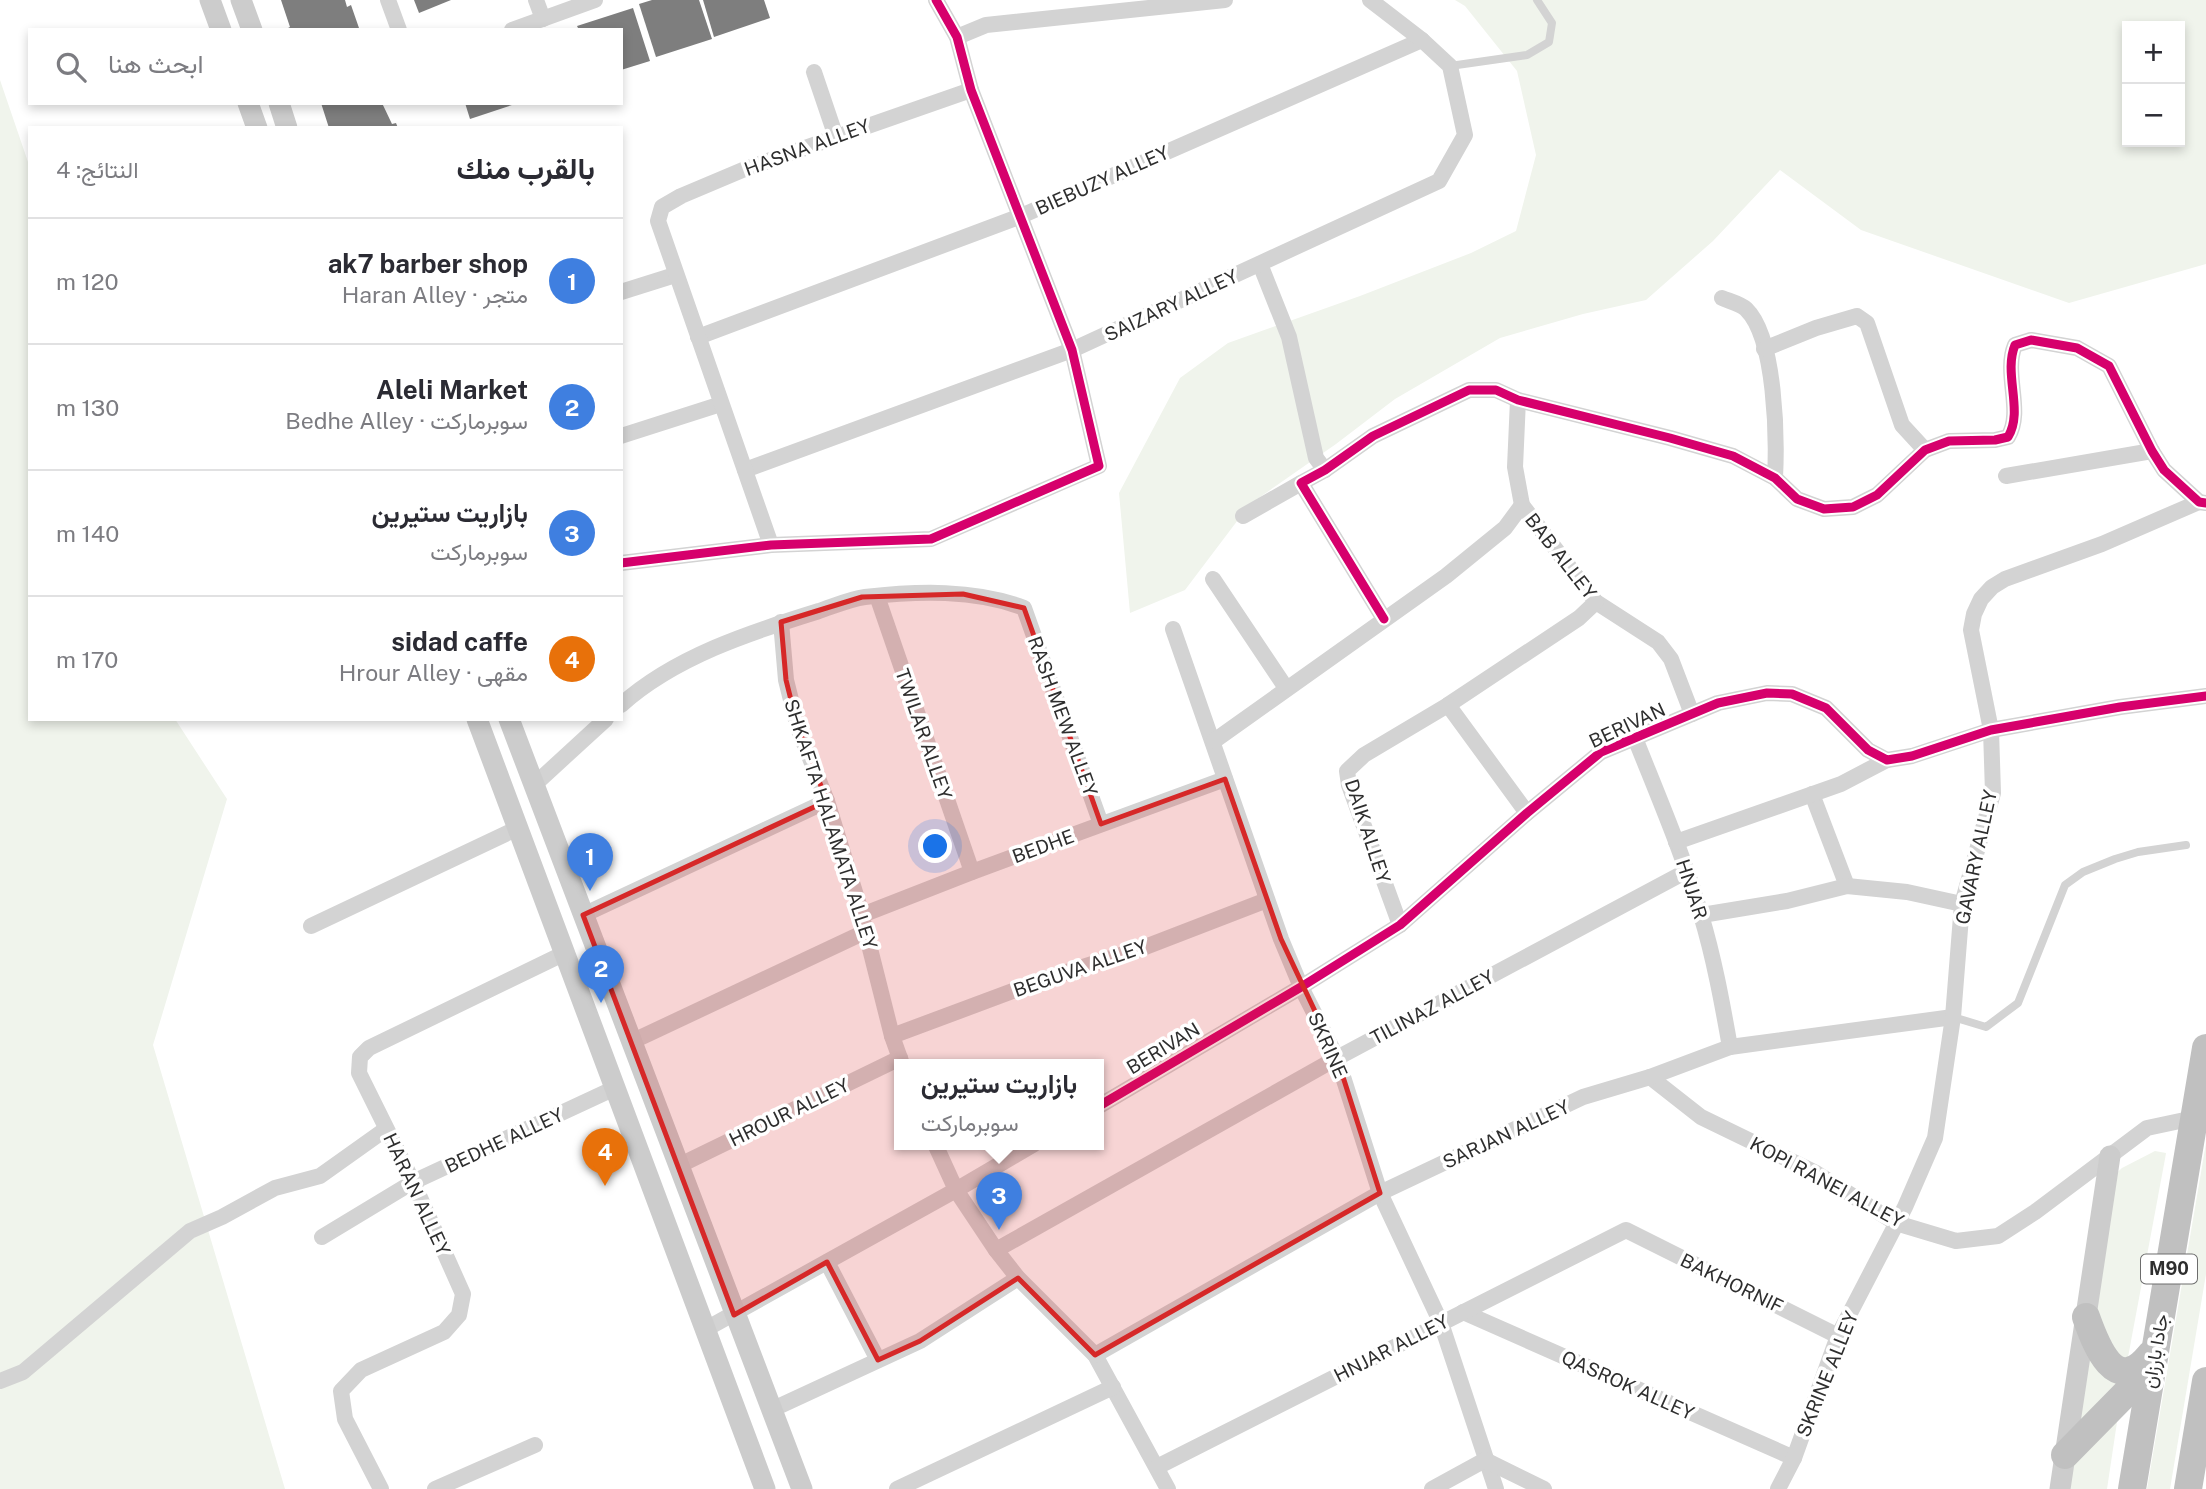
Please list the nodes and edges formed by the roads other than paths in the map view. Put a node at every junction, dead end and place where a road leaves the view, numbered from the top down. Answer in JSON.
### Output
{"nodes":[{"id":1,"x":210,"y":0,"type":"edge"},
{"id":2,"x":241,"y":0,"type":"edge"},
{"id":3,"x":388,"y":0,"type":"edge"},
{"id":4,"x":536,"y":0,"type":"edge"},
{"id":5,"x":595,"y":0,"type":"edge"},
{"id":6,"x":936,"y":0,"type":"edge"},
{"id":7,"x":1225,"y":0,"type":"edge"},
{"id":8,"x":1370,"y":0,"type":"edge"},
{"id":9,"x":1536,"y":0,"type":"edge"},
{"id":10,"x":543,"y":19,"type":"junction"},
{"id":11,"x":220,"y":28,"type":"edge"},
{"id":12,"x":251,"y":28,"type":"edge"},
{"id":13,"x":398,"y":28,"type":"edge"},
{"id":14,"x":518,"y":28,"type":"edge"},
{"id":15,"x":957,"y":37,"type":"junction"},
{"id":16,"x":1422,"y":40,"type":"junction"},
{"id":17,"x":1450,"y":66,"type":"junction"},
{"id":18,"x":814,"y":72,"type":"dead end"},
{"id":19,"x":971,"y":90,"type":"junction"},
{"id":20,"x":249,"y":105,"type":"edge"},
{"id":21,"x":279,"y":105,"type":"edge"},
{"id":22,"x":256,"y":126,"type":"edge"},
{"id":23,"x":286,"y":126,"type":"edge"},
{"id":24,"x":836,"y":137,"type":"junction"},
{"id":25,"x":1021,"y":216,"type":"junction"},
{"id":26,"x":1260,"y":264,"type":"junction"},
{"id":27,"x":676,"y":275,"type":"junction"},
{"id":28,"x":623,"y":291,"type":"edge"},
{"id":29,"x":1722,"y":298,"type":"dead end"},
{"id":30,"x":698,"y":337,"type":"junction"},
{"id":31,"x":1764,"y":349,"type":"junction"},
{"id":32,"x":1072,"y":350,"type":"junction"},
{"id":33,"x":1518,"y":400,"type":"junction"},
{"id":34,"x":721,"y":404,"type":"junction"},
{"id":35,"x":623,"y":435,"type":"edge"},
{"id":36,"x":1925,"y":450,"type":"junction"},
{"id":37,"x":2152,"y":451,"type":"junction"},
{"id":38,"x":1325,"y":470,"type":"junction"},
{"id":39,"x":745,"y":471,"type":"junction"},
{"id":40,"x":2006,"y":476,"type":"dead end"},
{"id":41,"x":1774,"y":478,"type":"junction"},
{"id":42,"x":1301,"y":483,"type":"junction"},
{"id":43,"x":2202,"y":503,"type":"edge"},
{"id":44,"x":1522,"y":505,"type":"junction"},
{"id":45,"x":1243,"y":516,"type":"dead end"},
{"id":46,"x":771,"y":545,"type":"junction"},
{"id":47,"x":623,"y":563,"type":"edge"},
{"id":48,"x":1213,"y":579,"type":"dead end"},
{"id":49,"x":877,"y":596,"type":"junction"},
{"id":50,"x":1596,"y":602,"type":"junction"},
{"id":51,"x":1384,"y":619,"type":"junction"},
{"id":52,"x":781,"y":622,"type":"junction"},
{"id":53,"x":1172,"y":629,"type":"dead end"},
{"id":54,"x":1286,"y":688,"type":"junction"},
{"id":55,"x":2206,"y":696,"type":"edge"},
{"id":56,"x":623,"y":703,"type":"edge"},
{"id":57,"x":1448,"y":705,"type":"junction"},
{"id":58,"x":1692,"y":714,"type":"junction"},
{"id":59,"x":478,"y":721,"type":"edge"},
{"id":60,"x":510,"y":721,"type":"edge"},
{"id":61,"x":604,"y":721,"type":"edge"},
{"id":62,"x":1991,"y":730,"type":"junction"},
{"id":63,"x":1634,"y":738,"type":"junction"},
{"id":64,"x":1214,"y":741,"type":"junction"},
{"id":65,"x":1887,"y":760,"type":"junction"},
{"id":66,"x":1225,"y":779,"type":"junction"},
{"id":67,"x":534,"y":785,"type":"junction"},
{"id":68,"x":1812,"y":794,"type":"junction"},
{"id":69,"x":827,"y":801,"type":"junction"},
{"id":70,"x":1527,"y":813,"type":"junction"},
{"id":71,"x":1101,"y":824,"type":"junction"},
{"id":72,"x":518,"y":828,"type":"junction"},
{"id":73,"x":1676,"y":842,"type":"junction"},
{"id":74,"x":2186,"y":845,"type":"dead end"},
{"id":75,"x":1687,"y":871,"type":"junction"},
{"id":76,"x":972,"y":872,"type":"junction"},
{"id":77,"x":1847,"y":886,"type":"junction"},
{"id":78,"x":1267,"y":900,"type":"junction"},
{"id":79,"x":1962,"y":904,"type":"junction"},
{"id":80,"x":583,"y":915,"type":"junction"},
{"id":81,"x":1702,"y":915,"type":"junction"},
{"id":82,"x":865,"y":923,"type":"junction"},
{"id":83,"x":1400,"y":925,"type":"junction"},
{"id":84,"x":311,"y":926,"type":"dead end"},
{"id":85,"x":565,"y":953,"type":"junction"},
{"id":86,"x":1301,"y":987,"type":"junction"},
{"id":87,"x":1953,"y":1017,"type":"junction"},
{"id":88,"x":892,"y":1035,"type":"junction"},
{"id":89,"x":631,"y":1042,"type":"junction"},
{"id":90,"x":1730,"y":1046,"type":"junction"},
{"id":91,"x":2206,"y":1048,"type":"edge"},
{"id":92,"x":1337,"y":1058,"type":"junction"},
{"id":93,"x":900,"y":1059,"type":"edge"},
{"id":94,"x":894,"y":1064,"type":"edge"},
{"id":95,"x":1650,"y":1077,"type":"junction"},
{"id":96,"x":615,"y":1088,"type":"junction"},
{"id":97,"x":1104,"y":1103,"type":"edge"},
{"id":98,"x":2194,"y":1118,"type":"junction"},
{"id":99,"x":386,"y":1129,"type":"junction"},
{"id":100,"x":939,"y":1150,"type":"edge"},
{"id":101,"x":1024,"y":1150,"type":"edge"},
{"id":102,"x":2109,"y":1156,"type":"junction"},
{"id":103,"x":678,"y":1166,"type":"junction"},
{"id":104,"x":413,"y":1182,"type":"junction"},
{"id":105,"x":956,"y":1191,"type":"junction"},
{"id":106,"x":1380,"y":1193,"type":"junction"},
{"id":107,"x":1896,"y":1223,"type":"junction"},
{"id":108,"x":1626,"y":1230,"type":"joint"},
{"id":109,"x":322,"y":1237,"type":"dead end"},
{"id":110,"x":996,"y":1250,"type":"junction"},
{"id":111,"x":827,"y":1262,"type":"junction"},
{"id":112,"x":1018,"y":1278,"type":"junction"},
{"id":113,"x":1463,"y":1312,"type":"junction"},
{"id":114,"x":734,"y":1315,"type":"junction"},
{"id":115,"x":2086,"y":1317,"type":"junction"},
{"id":116,"x":1441,"y":1323,"type":"junction"},
{"id":117,"x":706,"y":1329,"type":"junction"},
{"id":118,"x":1838,"y":1336,"type":"junction"},
{"id":119,"x":2156,"y":1348,"type":"junction"},
{"id":120,"x":1095,"y":1355,"type":"junction"},
{"id":121,"x":878,"y":1360,"type":"junction"},
{"id":122,"x":0,"y":1381,"type":"edge"},
{"id":123,"x":2206,"y":1381,"type":"edge"},
{"id":124,"x":1113,"y":1387,"type":"junction"},
{"id":125,"x":771,"y":1410,"type":"junction"},
{"id":126,"x":535,"y":1444,"type":"dead end"},
{"id":127,"x":2065,"y":1455,"type":"junction"},
{"id":128,"x":1794,"y":1458,"type":"junction"},
{"id":129,"x":1485,"y":1460,"type":"junction"},
{"id":130,"x":1157,"y":1467,"type":"junction"},
{"id":131,"x":381,"y":1489,"type":"edge"},
{"id":132,"x":435,"y":1489,"type":"edge"},
{"id":133,"x":765,"y":1489,"type":"edge"},
{"id":134,"x":802,"y":1489,"type":"edge"},
{"id":135,"x":897,"y":1489,"type":"edge"},
{"id":136,"x":1168,"y":1489,"type":"edge"},
{"id":137,"x":1432,"y":1489,"type":"edge"},
{"id":138,"x":1496,"y":1489,"type":"edge"},
{"id":139,"x":1544,"y":1489,"type":"edge"},
{"id":140,"x":1778,"y":1489,"type":"edge"},
{"id":141,"x":2060,"y":1489,"type":"edge"},
{"id":142,"x":2132,"y":1489,"type":"edge"},
{"id":143,"x":2188,"y":1489,"type":"edge"}],
"edges":[{"from":1,"to":11,"type":"street"},
{"from":2,"to":12,"type":"street"},
{"from":3,"to":13,"type":"street"},
{"from":4,"to":10,"type":"street"},
{"from":5,"to":10,"type":"street"},
{"from":6,"to":15,"type":"street"},
{"from":7,"to":15,"type":"street"},
{"from":8,"to":16,"type":"street"},
{"from":9,"to":17,"type":"lane"},
{"from":10,"to":14,"type":"street"},
{"from":15,"to":19,"type":"street"},
{"from":16,"to":17,"type":"street"},
{"from":16,"to":25,"type":"street","name":"BIEBUZY ALLEY"},
{"from":17,"to":26,"type":"street","name":"SAIZARY ALLEY"},
{"from":18,"to":24,"type":"street"},
{"from":19,"to":24,"type":"street","name":"HASNA ALLEY"},
{"from":19,"to":25,"type":"street"},
{"from":20,"to":22,"type":"street"},
{"from":21,"to":23,"type":"street"},
{"from":24,"to":27,"type":"street","name":"HASNA ALLEY"},
{"from":25,"to":30,"type":"street","name":"BIEBUZY ALLEY"},
{"from":25,"to":32,"type":"street"},
{"from":26,"to":32,"type":"street","name":"SAIZARY ALLEY"},
{"from":26,"to":38,"type":"street"},
{"from":27,"to":28,"type":"street"},
{"from":27,"to":30,"type":"street"},
{"from":29,"to":31,"type":"street"},
{"from":30,"to":34,"type":"street"},
{"from":31,"to":36,"type":"street"},
{"from":31,"to":41,"type":"street"},
{"from":32,"to":39,"type":"street","name":"SAIZARY ALLEY"},
{"from":32,"to":46,"type":"street"},
{"from":33,"to":38,"type":"street"},
{"from":33,"to":41,"type":"street"},
{"from":33,"to":44,"type":"street","name":"BAB ALLEY"},
{"from":34,"to":35,"type":"street"},
{"from":34,"to":39,"type":"street"},
{"from":36,"to":37,"type":"street"},
{"from":36,"to":41,"type":"street"},
{"from":37,"to":40,"type":"street"},
{"from":37,"to":43,"type":"street"},
{"from":38,"to":42,"type":"street"},
{"from":39,"to":46,"type":"street"},
{"from":42,"to":45,"type":"street"},
{"from":42,"to":51,"type":"street"},
{"from":43,"to":62,"type":"street","name":"GAVARY ALLEY"},
{"from":44,"to":50,"type":"street","name":"BAB ALLEY"},
{"from":44,"to":51,"type":"street"},
{"from":46,"to":47,"type":"street"},
{"from":48,"to":54,"type":"street"},
{"from":49,"to":52,"type":"street"},
{"from":49,"to":71,"type":"street","name":"RASH MEW ALLEY"},
{"from":49,"to":76,"type":"street","name":"TWILAR ALLEY"},
{"from":50,"to":57,"type":"street","name":"DAIK ALLEY"},
{"from":50,"to":58,"type":"street","name":"BAB ALLEY"},
{"from":51,"to":54,"type":"street"},
{"from":52,"to":56,"type":"street"},
{"from":52,"to":69,"type":"street","name":"SHKAFTA HALAMATA ALLEY"},
{"from":53,"to":64,"type":"street","name":"SKRINE"},
{"from":54,"to":64,"type":"street"},
{"from":55,"to":62,"type":"street"},
{"from":57,"to":70,"type":"street"},
{"from":57,"to":83,"type":"street","name":"DAIK ALLEY"},
{"from":58,"to":63,"type":"street","name":"BERIVAN"},
{"from":58,"to":65,"type":"street","name":"BERIVAN"},
{"from":59,"to":72,"type":"street"},
{"from":60,"to":67,"type":"street"},
{"from":61,"to":67,"type":"street"},
{"from":62,"to":65,"type":"street"},
{"from":62,"to":79,"type":"street","name":"GAVARY ALLEY"},
{"from":63,"to":70,"type":"street","name":"BERIVAN"},
{"from":63,"to":73,"type":"street","name":"HNJAR"},
{"from":64,"to":66,"type":"street","name":"SKRINE"},
{"from":65,"to":68,"type":"street"},
{"from":66,"to":71,"type":"street","name":"BEDHE"},
{"from":66,"to":78,"type":"street","name":"SKRINE"},
{"from":67,"to":80,"type":"street"},
{"from":68,"to":73,"type":"street"},
{"from":68,"to":77,"type":"street"},
{"from":69,"to":80,"type":"street"},
{"from":69,"to":82,"type":"street","name":"SHKAFTA HALAMATA ALLEY"},
{"from":70,"to":83,"type":"street","name":"BERIVAN"},
{"from":71,"to":76,"type":"street","name":"BEDHE"},
{"from":72,"to":84,"type":"street"},
{"from":72,"to":85,"type":"street"},
{"from":73,"to":75,"type":"street","name":"HNJAR"},
{"from":74,"to":87,"type":"lane"},
{"from":75,"to":81,"type":"street","name":"HNJAR"},
{"from":75,"to":92,"type":"street","name":"TILINAZ ALLEY"},
{"from":76,"to":82,"type":"street","name":"BEDHE"},
{"from":77,"to":79,"type":"street"},
{"from":77,"to":81,"type":"street"},
{"from":78,"to":86,"type":"street","name":"SKRINE"},
{"from":78,"to":88,"type":"street","name":"BEGUVA ALLEY"},
{"from":79,"to":87,"type":"street","name":"GAVARY ALLEY"},
{"from":80,"to":89,"type":"street"},
{"from":81,"to":90,"type":"street","name":"HNJAR"},
{"from":82,"to":88,"type":"street","name":"SHKAFTA HALAMATA ALLEY"},
{"from":82,"to":89,"type":"street"},
{"from":83,"to":86,"type":"street","name":"BERIVAN"},
{"from":85,"to":96,"type":"street"},
{"from":85,"to":99,"type":"street","name":"HARAN ALLEY"},
{"from":86,"to":92,"type":"street","name":"SKRINE"},
{"from":86,"to":97,"type":"street","name":"BERIVAN"},
{"from":87,"to":90,"type":"street","name":"SARJAN ALLEY"},
{"from":87,"to":107,"type":"street","name":"GAVARY ALLEY"},
{"from":88,"to":93,"type":"street","name":"SHKAFTA HALAMATA ALLEY"},
{"from":89,"to":103,"type":"street"},
{"from":90,"to":95,"type":"street","name":"SARJAN ALLEY"},
{"from":91,"to":98,"type":"highway","name":"جادا بارزان","number":"M90"},
{"from":92,"to":106,"type":"street","name":"SKRINE"},
{"from":92,"to":110,"type":"street","name":"TILINAZ ALLEY"},
{"from":94,"to":103,"type":"street","name":"HROUR ALLEY"},
{"from":95,"to":106,"type":"street","name":"SARJAN ALLEY"},
{"from":95,"to":107,"type":"street","name":"KOPI RANEI ALLEY"},
{"from":96,"to":104,"type":"street","name":"BEDHE ALLEY"},
{"from":96,"to":117,"type":"street"},
{"from":98,"to":102,"type":"street","name":"KOPI RANEI ALLEY"},
{"from":98,"to":119,"type":"highway","name":"جادا بارزان","number":"M90"},
{"from":99,"to":104,"type":"street","name":"HARAN ALLEY"},
{"from":99,"to":122,"type":"street"},
{"from":100,"to":105,"type":"street"},
{"from":101,"to":105,"type":"street"},
{"from":102,"to":107,"type":"street","name":"KOPI RANEI ALLEY"},
{"from":102,"to":115,"type":"street"},
{"from":103,"to":114,"type":"street"},
{"from":104,"to":109,"type":"street","name":"BEDHE ALLEY"},
{"from":104,"to":131,"type":"street","name":"HARAN ALLEY"},
{"from":105,"to":110,"type":"street"},
{"from":105,"to":111,"type":"street"},
{"from":106,"to":116,"type":"street","name":"SKRINE"},
{"from":106,"to":120,"type":"street","name":"SARJAN ALLEY"},
{"from":107,"to":118,"type":"street","name":"SKRINE ALLEY"},
{"from":108,"to":113,"type":"street","name":"HNJAR ALLEY"},
{"from":108,"to":118,"type":"street","name":"BAKHORNIF"},
{"from":110,"to":112,"type":"street"},
{"from":111,"to":114,"type":"street"},
{"from":111,"to":121,"type":"street"},
{"from":112,"to":120,"type":"street"},
{"from":112,"to":121,"type":"street"},
{"from":113,"to":116,"type":"street","name":"HNJAR ALLEY"},
{"from":113,"to":128,"type":"street","name":"QASROK ALLEY"},
{"from":114,"to":117,"type":"street"},
{"from":114,"to":125,"type":"street"},
{"from":115,"to":119,"type":"highway"},
{"from":115,"to":127,"type":"street"},
{"from":116,"to":129,"type":"street","name":"SKRINE"},
{"from":116,"to":130,"type":"street","name":"HNJAR ALLEY"},
{"from":117,"to":133,"type":"street"},
{"from":118,"to":128,"type":"street","name":"SKRINE ALLEY"},
{"from":119,"to":127,"type":"highway"},
{"from":119,"to":142,"type":"highway","name":"جادا بارزان","number":"M90"},
{"from":120,"to":124,"type":"street"},
{"from":121,"to":125,"type":"street"},
{"from":123,"to":143,"type":"highway"},
{"from":124,"to":130,"type":"street"},
{"from":124,"to":135,"type":"street"},
{"from":125,"to":134,"type":"street"},
{"from":126,"to":132,"type":"street"},
{"from":127,"to":141,"type":"street"},
{"from":128,"to":140,"type":"street","name":"SKRINE ALLEY"},
{"from":129,"to":137,"type":"street"},
{"from":129,"to":138,"type":"street","name":"SKRINE"},
{"from":129,"to":139,"type":"street"},
{"from":130,"to":136,"type":"street"}]}
